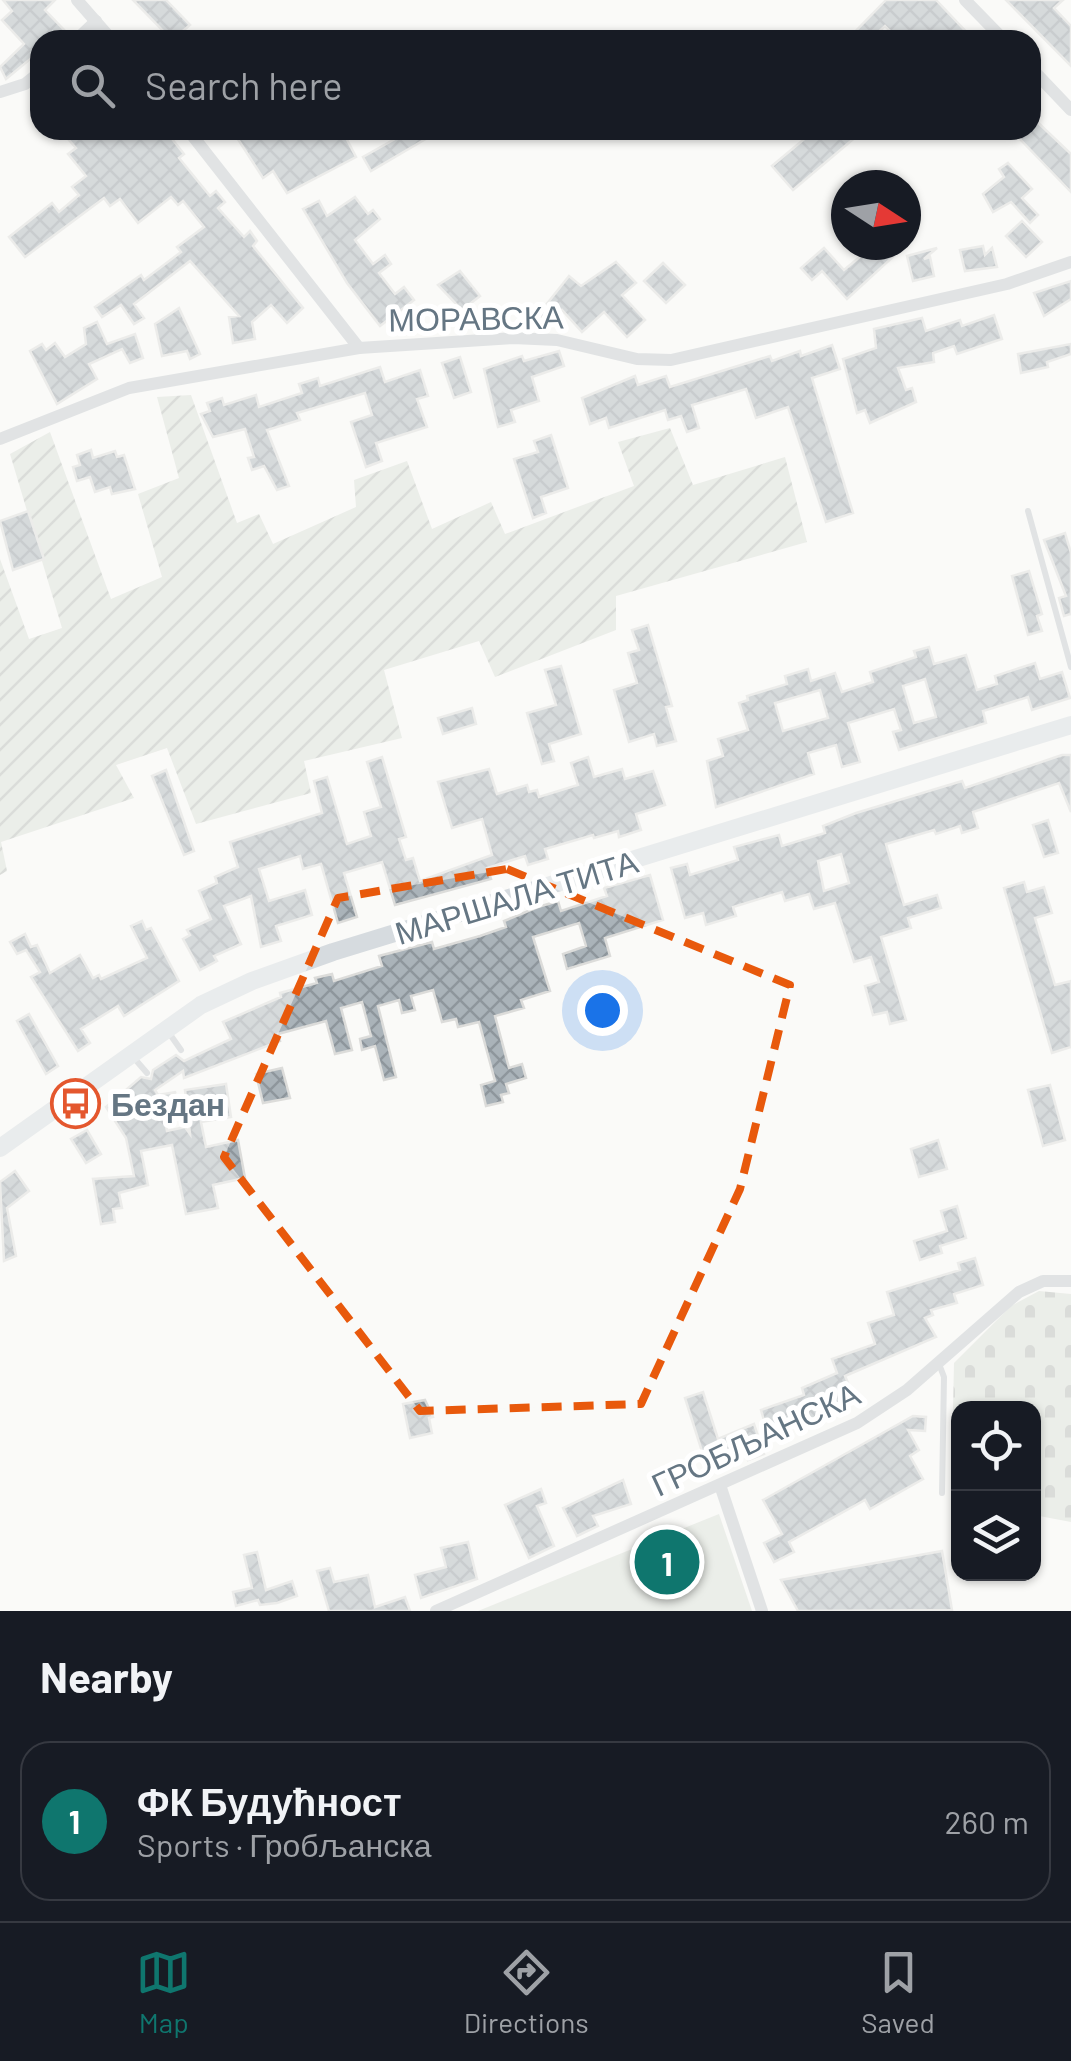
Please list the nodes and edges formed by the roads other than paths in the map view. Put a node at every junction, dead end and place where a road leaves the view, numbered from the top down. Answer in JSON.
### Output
{"nodes":[{"id":1,"x":78,"y":0,"type":"edge"},
{"id":2,"x":966,"y":0,"type":"edge"},
{"id":3,"x":96,"y":21,"type":"junction"},
{"id":4,"x":87,"y":30,"type":"edge"},
{"id":5,"x":104,"y":30,"type":"edge"},
{"id":6,"x":994,"y":30,"type":"edge"},
{"id":7,"x":1041,"y":78,"type":"edge"},
{"id":8,"x":30,"y":80,"type":"edge"},
{"id":9,"x":0,"y":92,"type":"edge"},
{"id":10,"x":1071,"y":110,"type":"edge"},
{"id":11,"x":196,"y":140,"type":"edge"},
{"id":12,"x":1071,"y":262,"type":"edge"},
{"id":13,"x":359,"y":348,"type":"junction"},
{"id":14,"x":0,"y":438,"type":"edge"},
{"id":15,"x":1028,"y":512,"type":"dead end"},
{"id":16,"x":1071,"y":666,"type":"edge"},
{"id":17,"x":1071,"y":724,"type":"edge"},
{"id":18,"x":165,"y":1028,"type":"junction"},
{"id":19,"x":181,"y":1050,"type":"dead end"},
{"id":20,"x":130,"y":1053,"type":"junction"},
{"id":21,"x":147,"y":1073,"type":"dead end"},
{"id":22,"x":0,"y":1148,"type":"edge"},
{"id":23,"x":1071,"y":1281,"type":"edge"},
{"id":24,"x":939,"y":1363,"type":"junction"},
{"id":25,"x":721,"y":1488,"type":"junction"},
{"id":26,"x":942,"y":1493,"type":"dead end"},
{"id":27,"x":436,"y":1611,"type":"edge"},
{"id":28,"x":762,"y":1611,"type":"edge"}],
"edges":[{"from":1,"to":3,"type":"street"},
{"from":2,"to":6,"type":"street"},
{"from":3,"to":4,"type":"street"},
{"from":3,"to":5,"type":"street"},
{"from":7,"to":10,"type":"street"},
{"from":8,"to":9,"type":"street"},
{"from":11,"to":13,"type":"street"},
{"from":12,"to":13,"type":"street","name":"МОРАВСКА"},
{"from":13,"to":14,"type":"street","name":"МОРАВСКА"},
{"from":15,"to":16,"type":"lane"},
{"from":17,"to":18,"type":"main road","name":"МАРШАЛА ТИТА"},
{"from":18,"to":19,"type":"lane"},
{"from":18,"to":20,"type":"main road","name":"МАРШАЛА ТИТА"},
{"from":20,"to":21,"type":"lane"},
{"from":20,"to":22,"type":"main road","name":"МАРШАЛА ТИТА"},
{"from":23,"to":24,"type":"street","name":"ГРОБЉАНСКА"},
{"from":24,"to":25,"type":"street","name":"ГРОБЉАНСКА"},
{"from":24,"to":26,"type":"lane"},
{"from":25,"to":27,"type":"street","name":"ГРОБЉАНСКА"},
{"from":25,"to":28,"type":"street"}]}
